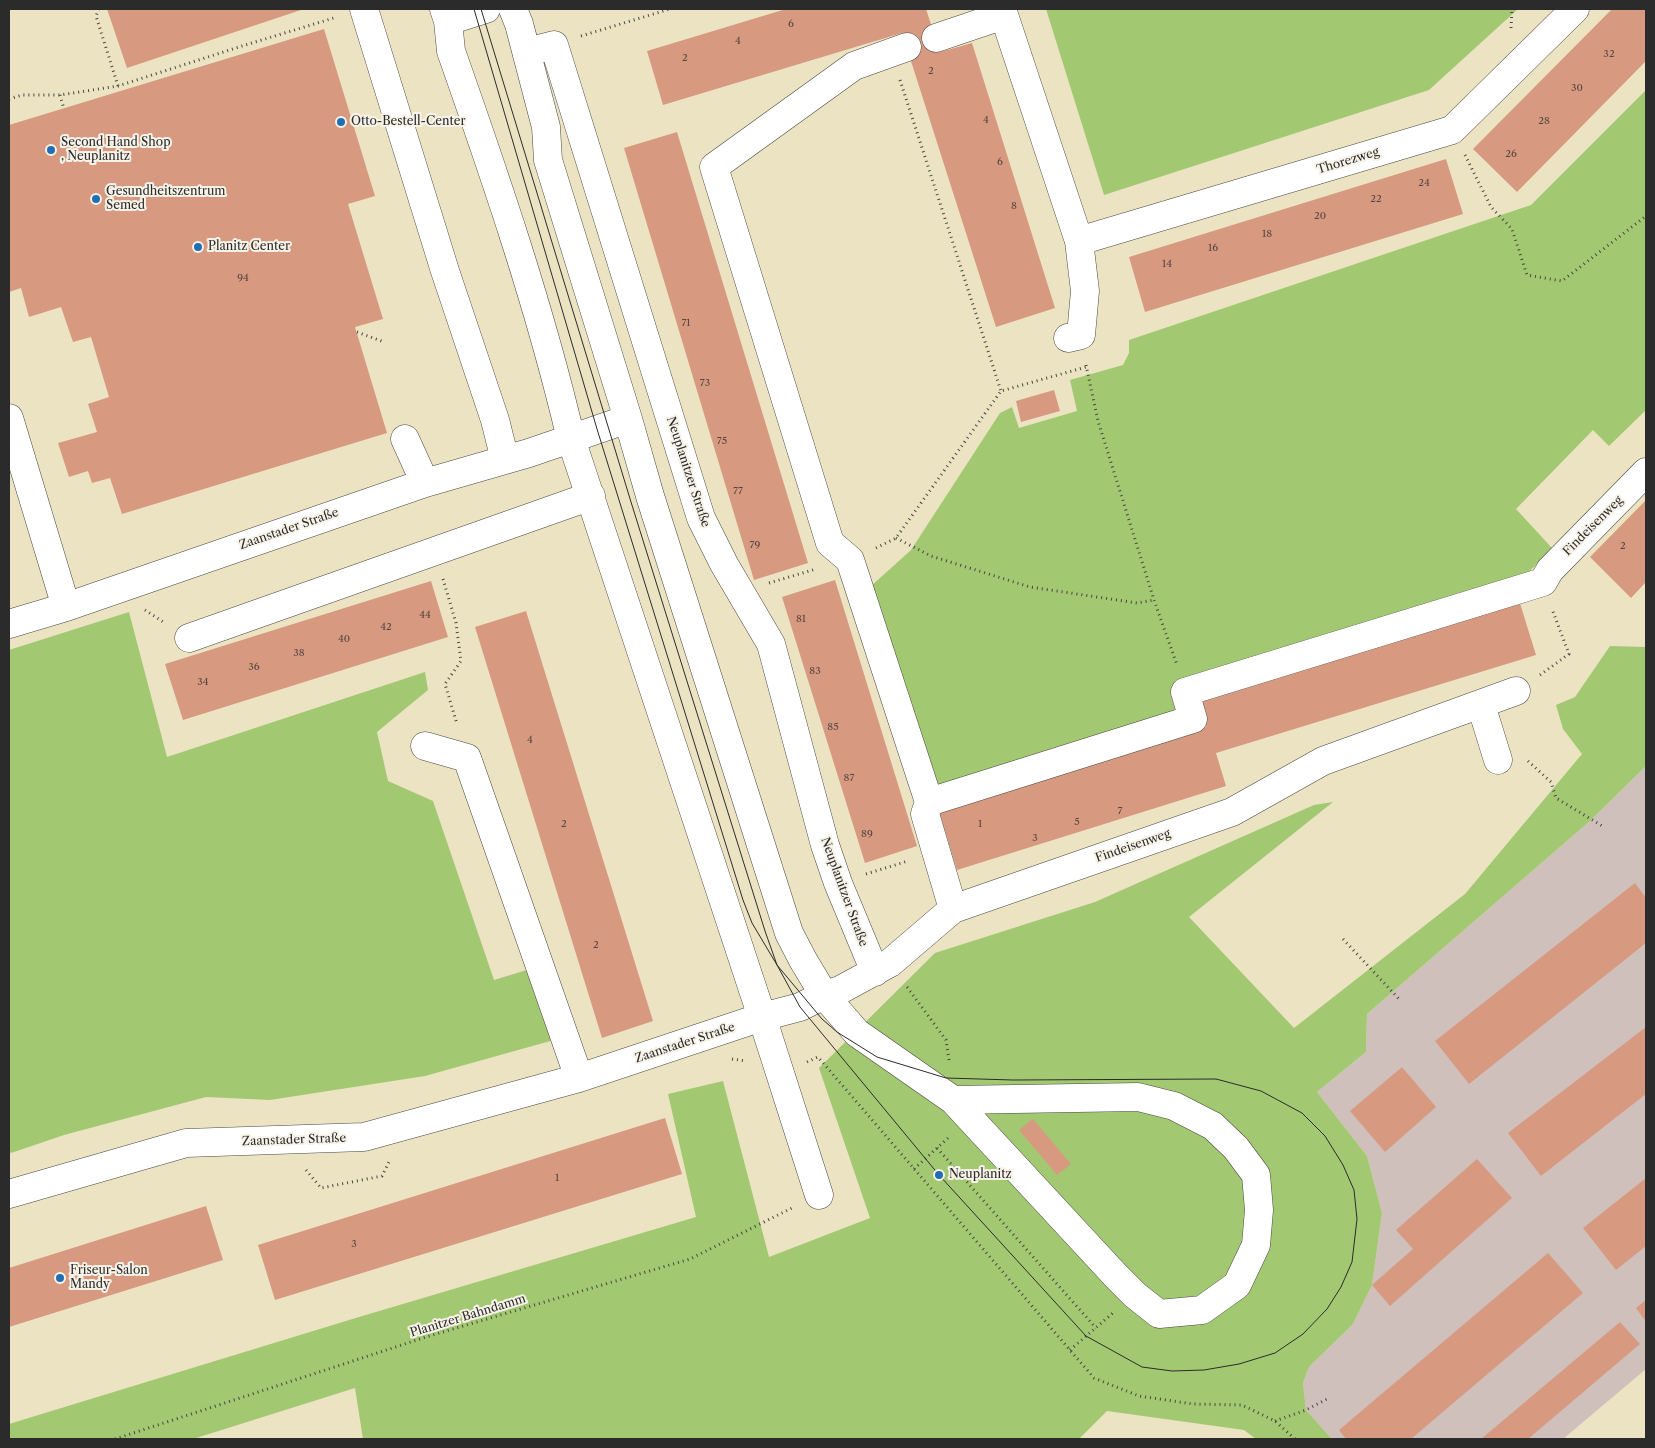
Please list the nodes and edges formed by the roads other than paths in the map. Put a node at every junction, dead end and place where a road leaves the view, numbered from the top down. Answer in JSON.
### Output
{"nodes":[{"id":1,"x":486,"y":9,"type":"edge"},
{"id":2,"x":513,"y":9,"type":"edge"},
{"id":3,"x":1575,"y":9,"type":"edge"},
{"id":4,"x":354,"y":12,"type":"edge"},
{"id":5,"x":1003,"y":12,"type":"edge"},
{"id":6,"x":449,"y":13,"type":"edge"},
{"id":7,"x":936,"y":38,"type":"dead end"},
{"id":8,"x":899,"y":50,"type":"road end"},
{"id":9,"x":527,"y":52,"type":"junction"},
{"id":10,"x":1079,"y":241,"type":"junction"},
{"id":11,"x":1075,"y":337,"type":"road end"},
{"id":12,"x":9,"y":418,"type":"edge"},
{"id":13,"x":628,"y":419,"type":"junction"},
{"id":14,"x":405,"y":439,"type":"dead end"},
{"id":15,"x":571,"y":439,"type":"junction"},
{"id":16,"x":505,"y":460,"type":"junction"},
{"id":17,"x":1646,"y":472,"type":"edge"},
{"id":18,"x":424,"y":483,"type":"junction"},
{"id":19,"x":591,"y":496,"type":"junction"},
{"id":20,"x":66,"y":607,"type":"junction"},
{"id":21,"x":9,"y":624,"type":"edge"},
{"id":22,"x":189,"y":638,"type":"dead end"},
{"id":23,"x":1516,"y":692,"type":"dead end"},
{"id":24,"x":1481,"y":705,"type":"junction"},
{"id":25,"x":425,"y":746,"type":"dead end"},
{"id":26,"x":1498,"y":760,"type":"dead end"},
{"id":27,"x":928,"y":802,"type":"junction"},
{"id":28,"x":953,"y":909,"type":"junction"},
{"id":29,"x":882,"y":968,"type":"junction"},
{"id":30,"x":824,"y":994,"type":"junction"},
{"id":31,"x":762,"y":1017,"type":"junction"},
{"id":32,"x":579,"y":1078,"type":"junction"},
{"id":33,"x":953,"y":1100,"type":"junction"},
{"id":34,"x":9,"y":1194,"type":"edge"},
{"id":35,"x":819,"y":1195,"type":"road end"}],
"edges":[{"from":1,"to":6,"type":"street"},
{"from":2,"to":9,"type":"street"},
{"from":3,"to":10,"type":"street","name":"Thorezweg"},
{"from":4,"to":16,"type":"street"},
{"from":5,"to":7,"type":"street"},
{"from":5,"to":10,"type":"street"},
{"from":6,"to":15,"type":"street"},
{"from":8,"to":27,"type":"street"},
{"from":9,"to":13,"type":"street"},
{"from":9,"to":29,"type":"street","name":"Neuplanitzer Straße"},
{"from":10,"to":11,"type":"street"},
{"from":12,"to":20,"type":"street"},
{"from":13,"to":15,"type":"street"},
{"from":13,"to":30,"type":"street"},
{"from":14,"to":18,"type":"street"},
{"from":15,"to":16,"type":"street","name":"Zaanstader Straße"},
{"from":15,"to":19,"type":"street"},
{"from":16,"to":18,"type":"street","name":"Zaanstader Straße"},
{"from":17,"to":27,"type":"street","name":"Findeisenweg"},
{"from":18,"to":20,"type":"street","name":"Zaanstader Straße"},
{"from":19,"to":22,"type":"street"},
{"from":19,"to":31,"type":"street"},
{"from":20,"to":21,"type":"street","name":"Zaanstader Straße"},
{"from":23,"to":24,"type":"street","name":"Findeisenweg"},
{"from":24,"to":26,"type":"street"},
{"from":24,"to":28,"type":"street","name":"Findeisenweg"},
{"from":25,"to":32,"type":"street"},
{"from":27,"to":28,"type":"street"},
{"from":28,"to":29,"type":"street","name":"Findeisenweg"},
{"from":29,"to":30,"type":"street","name":"Findeisenweg"},
{"from":30,"to":31,"type":"street","name":"Findeisenweg"},
{"from":30,"to":33,"type":"street"},
{"from":31,"to":32,"type":"street","name":"Zaanstader Straße"},
{"from":31,"to":35,"type":"street"},
{"from":32,"to":34,"type":"street","name":"Zaanstader Straße"},
{"from":33,"to":33,"type":"street"}]}
